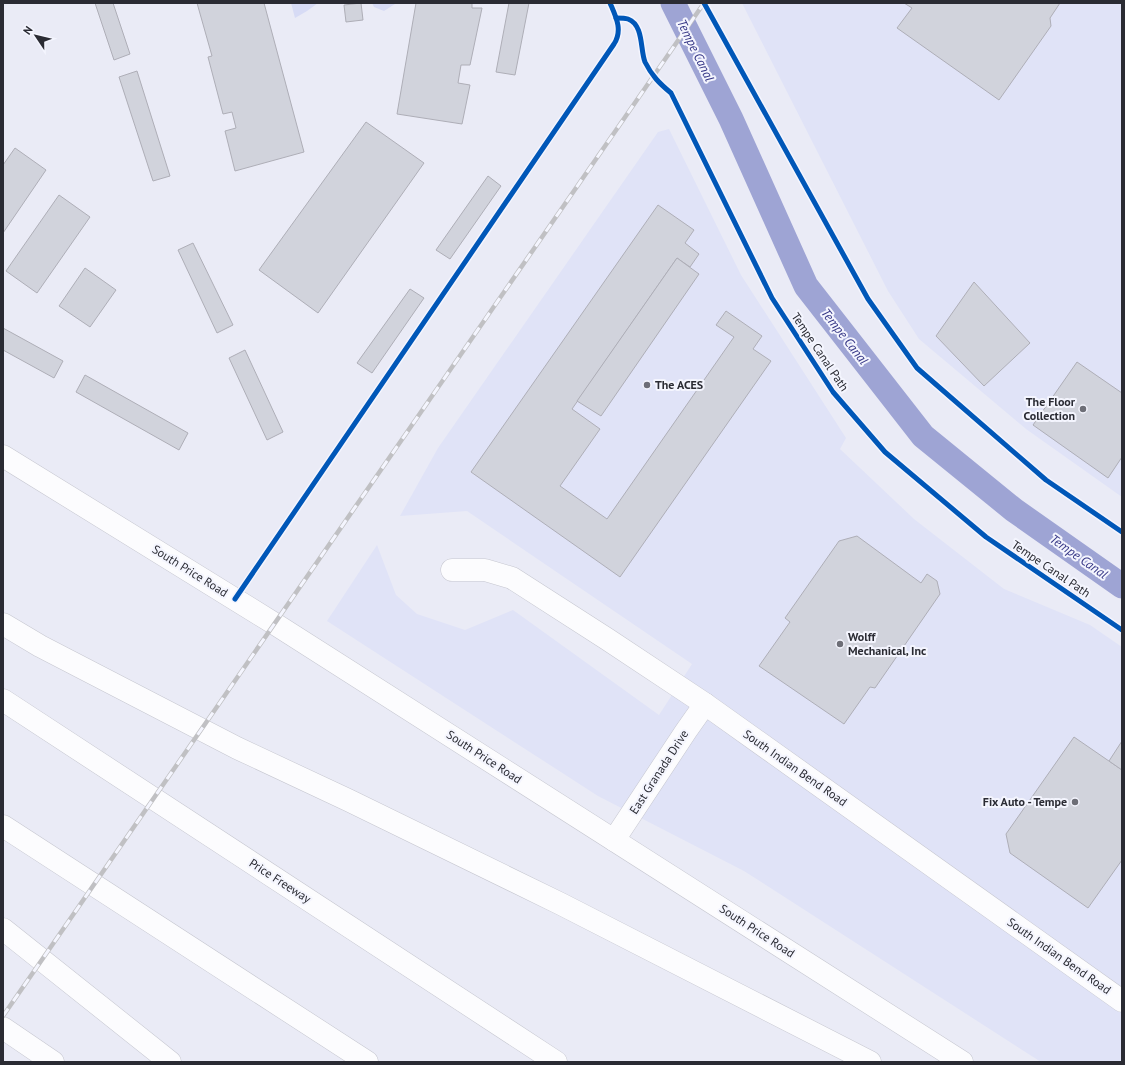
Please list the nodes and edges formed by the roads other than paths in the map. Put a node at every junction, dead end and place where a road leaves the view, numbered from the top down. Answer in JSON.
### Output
{"nodes":[{"id":1,"x":3,"y":456,"type":"edge"},
{"id":2,"x":452,"y":570,"type":"dead end"},
{"id":3,"x":3,"y":624,"type":"edge"},
{"id":4,"x":3,"y":700,"type":"edge"},
{"id":5,"x":705,"y":704,"type":"junction"},
{"id":6,"x":3,"y":826,"type":"edge"},
{"id":7,"x":614,"y":840,"type":"junction"},
{"id":8,"x":3,"y":929,"type":"edge"},
{"id":9,"x":1122,"y":1001,"type":"edge"},
{"id":10,"x":3,"y":1028,"type":"edge"},
{"id":11,"x":53,"y":1062,"type":"edge"},
{"id":12,"x":170,"y":1062,"type":"edge"},
{"id":13,"x":367,"y":1062,"type":"edge"},
{"id":14,"x":556,"y":1062,"type":"edge"},
{"id":15,"x":870,"y":1062,"type":"edge"},
{"id":16,"x":962,"y":1062,"type":"edge"}],
"edges":[{"from":1,"to":7,"type":"main road","name":"South Price Road"},
{"from":2,"to":5,"type":"main road","name":"South Indian Bend Road"},
{"from":3,"to":15,"type":"main road"},
{"from":4,"to":14,"type":"main road","name":"Price Freeway"},
{"from":5,"to":7,"type":"main road","name":"East Granada Drive"},
{"from":5,"to":9,"type":"main road","name":"South Indian Bend Road"},
{"from":6,"to":13,"type":"main road"},
{"from":7,"to":16,"type":"main road","name":"South Price Road"},
{"from":8,"to":12,"type":"main road"},
{"from":10,"to":11,"type":"main road"}]}
